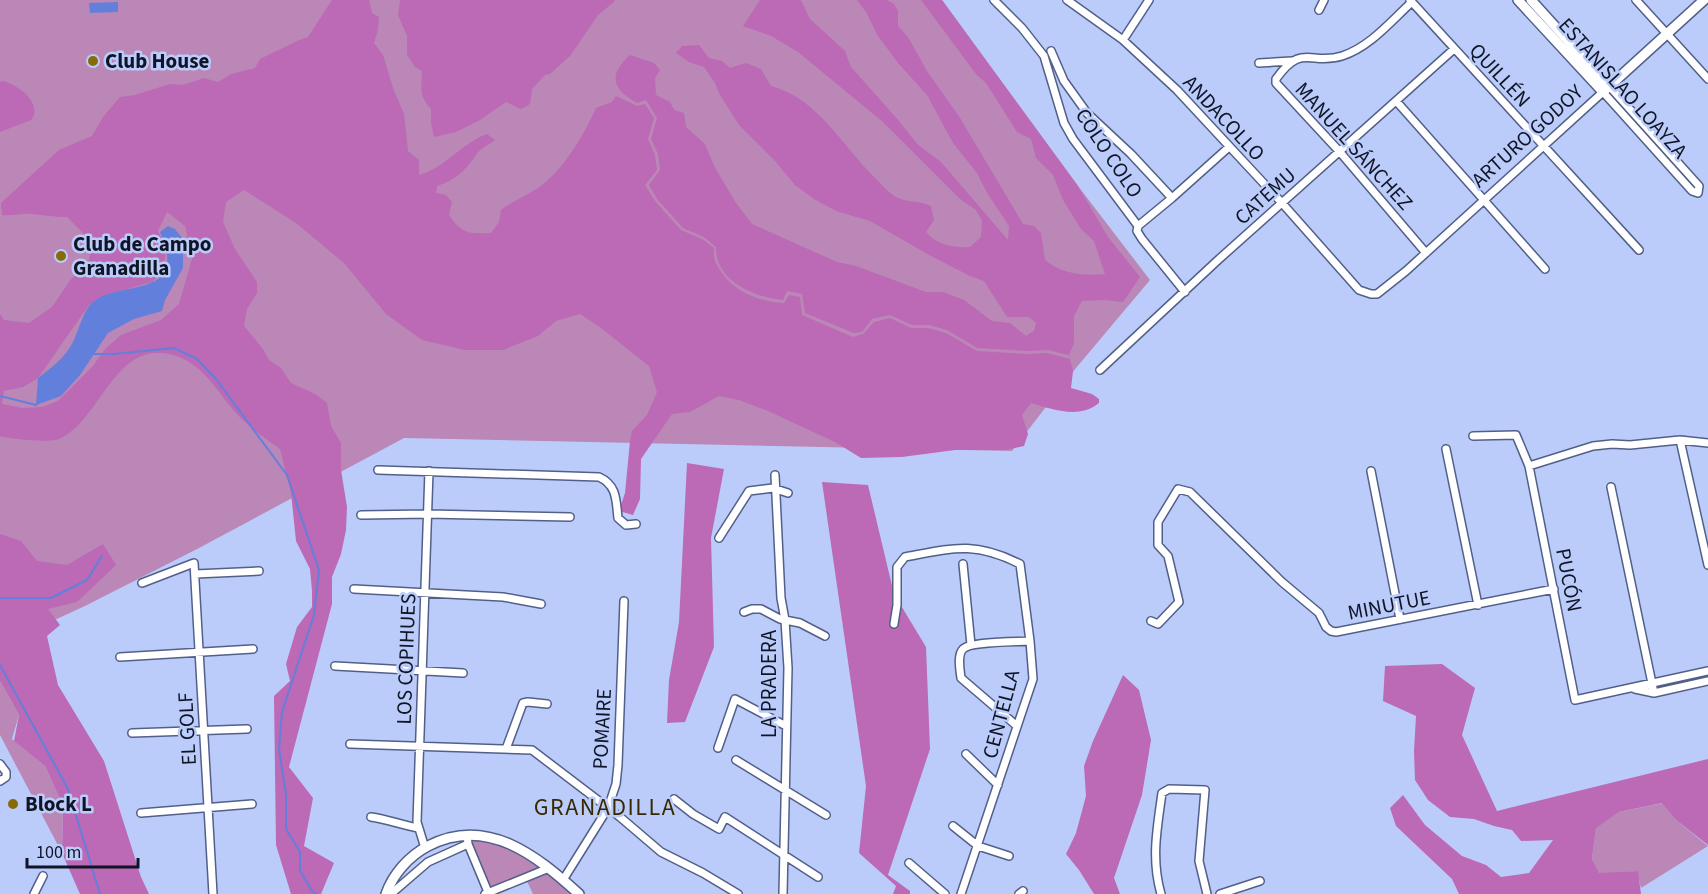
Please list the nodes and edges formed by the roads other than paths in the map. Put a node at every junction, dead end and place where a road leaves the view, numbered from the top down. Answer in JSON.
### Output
{"nodes":[{"id":1,"x":994,"y":0,"type":"edge"},
{"id":2,"x":1067,"y":0,"type":"edge"},
{"id":3,"x":1149,"y":0,"type":"edge"},
{"id":4,"x":1324,"y":0,"type":"edge"},
{"id":5,"x":1424,"y":0,"type":"edge"},
{"id":6,"x":1518,"y":0,"type":"edge"},
{"id":7,"x":1531,"y":0,"type":"edge"},
{"id":8,"x":1636,"y":0,"type":"edge"},
{"id":9,"x":1704,"y":0,"type":"edge"},
{"id":10,"x":1413,"y":3,"type":"edge"},
{"id":11,"x":1319,"y":10,"type":"dead end"},
{"id":12,"x":1667,"y":34,"type":"junction"},
{"id":13,"x":1123,"y":40,"type":"junction"},
{"id":14,"x":1454,"y":49,"type":"junction"},
{"id":15,"x":1051,"y":51,"type":"dead end"},
{"id":16,"x":1294,"y":60,"type":"junction"},
{"id":17,"x":1259,"y":63,"type":"dead end"},
{"id":18,"x":1708,"y":79,"type":"edge"},
{"id":19,"x":1606,"y":89,"type":"junction"},
{"id":20,"x":1397,"y":102,"type":"junction"},
{"id":21,"x":1229,"y":147,"type":"junction"},
{"id":22,"x":1544,"y":147,"type":"junction"},
{"id":23,"x":1339,"y":151,"type":"junction"},
{"id":24,"x":1172,"y":198,"type":"junction"},
{"id":25,"x":1484,"y":199,"type":"junction"},
{"id":26,"x":1282,"y":203,"type":"junction"},
{"id":27,"x":1138,"y":226,"type":"junction"},
{"id":28,"x":1639,"y":250,"type":"dead end"},
{"id":29,"x":1426,"y":253,"type":"junction"},
{"id":30,"x":1545,"y":269,"type":"dead end"},
{"id":31,"x":1185,"y":292,"type":"junction"},
{"id":32,"x":1371,"y":294,"type":"joint"},
{"id":33,"x":1100,"y":370,"type":"dead end"},
{"id":34,"x":1473,"y":436,"type":"dead end"},
{"id":35,"x":1680,"y":440,"type":"junction"},
{"id":36,"x":1708,"y":443,"type":"edge"},
{"id":37,"x":1446,"y":449,"type":"dead end"},
{"id":38,"x":1529,"y":466,"type":"junction"},
{"id":39,"x":378,"y":470,"type":"dead end"},
{"id":40,"x":429,"y":471,"type":"junction"},
{"id":41,"x":1371,"y":471,"type":"dead end"},
{"id":42,"x":775,"y":475,"type":"dead end"},
{"id":43,"x":1611,"y":488,"type":"dead end"},
{"id":44,"x":774,"y":489,"type":"junction"},
{"id":45,"x":788,"y":493,"type":"dead end"},
{"id":46,"x":428,"y":514,"type":"junction"},
{"id":47,"x":362,"y":515,"type":"dead end"},
{"id":48,"x":570,"y":517,"type":"dead end"},
{"id":49,"x":636,"y":524,"type":"dead end"},
{"id":50,"x":719,"y":538,"type":"dead end"},
{"id":51,"x":963,"y":564,"type":"dead end"},
{"id":52,"x":1708,"y":565,"type":"edge"},
{"id":53,"x":259,"y":571,"type":"dead end"},
{"id":54,"x":195,"y":574,"type":"junction"},
{"id":55,"x":142,"y":583,"type":"dead end"},
{"id":56,"x":354,"y":589,"type":"dead end"},
{"id":57,"x":1554,"y":589,"type":"junction"},
{"id":58,"x":425,"y":592,"type":"junction"},
{"id":59,"x":624,"y":601,"type":"dead end"},
{"id":60,"x":541,"y":604,"type":"dead end"},
{"id":61,"x":1478,"y":604,"type":"junction"},
{"id":62,"x":744,"y":612,"type":"dead end"},
{"id":63,"x":1400,"y":619,"type":"junction"},
{"id":64,"x":785,"y":620,"type":"junction"},
{"id":65,"x":1151,"y":621,"type":"dead end"},
{"id":66,"x":894,"y":624,"type":"dead end"},
{"id":67,"x":825,"y":636,"type":"dead end"},
{"id":68,"x":1030,"y":640,"type":"junction"},
{"id":69,"x":971,"y":645,"type":"junction"},
{"id":70,"x":253,"y":649,"type":"dead end"},
{"id":71,"x":199,"y":652,"type":"junction"},
{"id":72,"x":120,"y":657,"type":"dead end"},
{"id":73,"x":335,"y":666,"type":"dead end"},
{"id":74,"x":421,"y":671,"type":"junction"},
{"id":75,"x":1708,"y":671,"type":"edge"},
{"id":76,"x":463,"y":674,"type":"dead end"},
{"id":77,"x":1708,"y":681,"type":"edge"},
{"id":78,"x":1653,"y":684,"type":"junction"},
{"id":79,"x":1632,"y":688,"type":"junction"},
{"id":80,"x":1654,"y":693,"type":"junction"},
{"id":81,"x":547,"y":704,"type":"dead end"},
{"id":82,"x":786,"y":726,"type":"junction"},
{"id":83,"x":1017,"y":726,"type":"junction"},
{"id":84,"x":247,"y":729,"type":"dead end"},
{"id":85,"x":204,"y":730,"type":"junction"},
{"id":86,"x":132,"y":733,"type":"dead end"},
{"id":87,"x":350,"y":744,"type":"dead end"},
{"id":88,"x":419,"y":746,"type":"junction"},
{"id":89,"x":718,"y":748,"type":"dead end"},
{"id":90,"x":506,"y":749,"type":"junction"},
{"id":91,"x":966,"y":754,"type":"dead end"},
{"id":92,"x":736,"y":760,"type":"dead end"},
{"id":93,"x":0,"y":764,"type":"edge"},
{"id":94,"x":0,"y":781,"type":"edge"},
{"id":95,"x":998,"y":785,"type":"junction"},
{"id":96,"x":785,"y":790,"type":"junction"},
{"id":97,"x":674,"y":799,"type":"dead end"},
{"id":98,"x":252,"y":804,"type":"dead end"},
{"id":99,"x":208,"y":808,"type":"junction"},
{"id":100,"x":608,"y":808,"type":"junction"},
{"id":101,"x":141,"y":813,"type":"dead end"},
{"id":102,"x":826,"y":814,"type":"dead end"},
{"id":103,"x":371,"y":817,"type":"dead end"},
{"id":104,"x":953,"y":826,"type":"dead end"},
{"id":105,"x":418,"y":828,"type":"junction"},
{"id":106,"x":467,"y":840,"type":"junction"},
{"id":107,"x":978,"y":846,"type":"junction"},
{"id":108,"x":424,"y":848,"type":"junction"},
{"id":109,"x":784,"y":855,"type":"junction"},
{"id":110,"x":1009,"y":856,"type":"dead end"},
{"id":111,"x":909,"y":864,"type":"dead end"},
{"id":112,"x":549,"y":868,"type":"junction"},
{"id":113,"x":43,"y":876,"type":"dead end"},
{"id":114,"x":818,"y":877,"type":"dead end"},
{"id":115,"x":563,"y":879,"type":"junction"},
{"id":116,"x":1260,"y":882,"type":"dead end"},
{"id":117,"x":486,"y":893,"type":"edge"},
{"id":118,"x":34,"y":894,"type":"edge"},
{"id":119,"x":213,"y":894,"type":"edge"},
{"id":120,"x":388,"y":894,"type":"edge"},
{"id":121,"x":579,"y":894,"type":"edge"},
{"id":122,"x":738,"y":894,"type":"edge"},
{"id":123,"x":783,"y":894,"type":"edge"},
{"id":124,"x":945,"y":894,"type":"edge"},
{"id":125,"x":961,"y":894,"type":"edge"},
{"id":126,"x":1161,"y":894,"type":"edge"},
{"id":127,"x":1207,"y":894,"type":"edge"},
{"id":128,"x":1220,"y":894,"type":"edge"}],
"edges":[{"from":1,"to":27,"type":"street","name":"COLO COLO"},
{"from":2,"to":13,"type":"street","name":"ANDACOLLO"},
{"from":3,"to":13,"type":"street"},
{"from":4,"to":11,"type":"street"},
{"from":5,"to":10,"type":"street"},
{"from":6,"to":19,"type":"street","name":"ESTANISLAO LOAYZA"},
{"from":7,"to":19,"type":"street","name":"ESTANISLAO LOAYZA"},
{"from":8,"to":12,"type":"street"},
{"from":9,"to":12,"type":"street","name":"ARTURO GODOY"},
{"from":10,"to":14,"type":"street","name":"QUILLÉN"},
{"from":10,"to":16,"type":"street"},
{"from":12,"to":18,"type":"street"},
{"from":12,"to":19,"type":"street","name":"ARTURO GODOY"},
{"from":13,"to":21,"type":"street","name":"ANDACOLLO"},
{"from":14,"to":20,"type":"street","name":"CATEMU"},
{"from":14,"to":22,"type":"street","name":"QUILLÉN"},
{"from":15,"to":24,"type":"street","name":"COLO COLO"},
{"from":16,"to":17,"type":"street","name":"MANUEL SÁNCHEZ"},
{"from":16,"to":23,"type":"street","name":"MANUEL SÁNCHEZ"},
{"from":19,"to":19,"type":"street","name":"ESTANISLAO LOAYZA"},
{"from":19,"to":22,"type":"street","name":"ARTURO GODOY"},
{"from":20,"to":23,"type":"street","name":"CATEMU"},
{"from":20,"to":25,"type":"street"},
{"from":21,"to":24,"type":"street"},
{"from":21,"to":26,"type":"street","name":"ANDACOLLO"},
{"from":22,"to":25,"type":"street","name":"ARTURO GODOY"},
{"from":22,"to":28,"type":"street","name":"QUILLÉN"},
{"from":23,"to":26,"type":"street","name":"CATEMU"},
{"from":23,"to":29,"type":"street","name":"MANUEL SÁNCHEZ"},
{"from":24,"to":27,"type":"street"},
{"from":25,"to":29,"type":"street","name":"ARTURO GODOY"},
{"from":25,"to":30,"type":"street"},
{"from":26,"to":31,"type":"street","name":"CATEMU"},
{"from":26,"to":32,"type":"street","name":"ANDACOLLO"},
{"from":27,"to":31,"type":"street","name":"COLO COLO"},
{"from":29,"to":32,"type":"street","name":"ARTURO GODOY"},
{"from":31,"to":33,"type":"street","name":"CATEMU"},
{"from":34,"to":38,"type":"street","name":"PUCÓN"},
{"from":35,"to":36,"type":"street"},
{"from":35,"to":38,"type":"street"},
{"from":35,"to":52,"type":"street"},
{"from":37,"to":61,"type":"street"},
{"from":38,"to":57,"type":"street","name":"PUCÓN"},
{"from":39,"to":40,"type":"street"},
{"from":40,"to":46,"type":"street","name":"LOS COPIHUES"},
{"from":40,"to":49,"type":"street"},
{"from":41,"to":63,"type":"street"},
{"from":42,"to":44,"type":"street","name":"LA PRADERA"},
{"from":43,"to":78,"type":"street"},
{"from":44,"to":45,"type":"street"},
{"from":44,"to":50,"type":"street"},
{"from":44,"to":64,"type":"street","name":"LA PRADERA"},
{"from":46,"to":47,"type":"street"},
{"from":46,"to":48,"type":"street"},
{"from":46,"to":58,"type":"street","name":"LOS COPIHUES"},
{"from":51,"to":69,"type":"street"},
{"from":53,"to":54,"type":"street"},
{"from":54,"to":55,"type":"street","name":"EL GOLF"},
{"from":54,"to":71,"type":"street","name":"EL GOLF"},
{"from":56,"to":58,"type":"street"},
{"from":57,"to":61,"type":"street","name":"MINUTUE"},
{"from":57,"to":79,"type":"street","name":"PUCÓN"},
{"from":58,"to":60,"type":"street"},
{"from":58,"to":74,"type":"street","name":"LOS COPIHUES"},
{"from":59,"to":100,"type":"street","name":"POMAIRE"},
{"from":61,"to":63,"type":"street","name":"MINUTUE"},
{"from":62,"to":64,"type":"street"},
{"from":63,"to":65,"type":"street","name":"MINUTUE"},
{"from":64,"to":67,"type":"street"},
{"from":64,"to":82,"type":"street","name":"LA PRADERA"},
{"from":66,"to":68,"type":"street","name":"CENTELLA"},
{"from":68,"to":69,"type":"street"},
{"from":68,"to":83,"type":"street","name":"CENTELLA"},
{"from":69,"to":83,"type":"street"},
{"from":70,"to":71,"type":"street"},
{"from":71,"to":72,"type":"street"},
{"from":71,"to":85,"type":"street","name":"EL GOLF"},
{"from":73,"to":74,"type":"street"},
{"from":74,"to":76,"type":"street"},
{"from":74,"to":88,"type":"street","name":"LOS COPIHUES"},
{"from":75,"to":78,"type":"street"},
{"from":77,"to":80,"type":"street"},
{"from":78,"to":79,"type":"street"},
{"from":78,"to":80,"type":"street"},
{"from":79,"to":80,"type":"street"},
{"from":81,"to":90,"type":"street"},
{"from":82,"to":89,"type":"street"},
{"from":82,"to":96,"type":"street","name":"LA PRADERA"},
{"from":83,"to":95,"type":"street","name":"CENTELLA"},
{"from":84,"to":85,"type":"street"},
{"from":85,"to":86,"type":"street"},
{"from":85,"to":99,"type":"street","name":"EL GOLF"},
{"from":87,"to":88,"type":"street"},
{"from":88,"to":90,"type":"street"},
{"from":88,"to":105,"type":"street","name":"LOS COPIHUES"},
{"from":90,"to":100,"type":"street"},
{"from":91,"to":95,"type":"street"},
{"from":92,"to":96,"type":"street"},
{"from":93,"to":94,"type":"street"},
{"from":95,"to":107,"type":"street","name":"CENTELLA"},
{"from":96,"to":102,"type":"street"},
{"from":96,"to":109,"type":"street","name":"LA PRADERA"},
{"from":97,"to":109,"type":"street"},
{"from":98,"to":99,"type":"street"},
{"from":99,"to":101,"type":"street"},
{"from":99,"to":119,"type":"street","name":"EL GOLF"},
{"from":100,"to":115,"type":"street","name":"POMAIRE"},
{"from":100,"to":122,"type":"street"},
{"from":103,"to":105,"type":"street"},
{"from":104,"to":107,"type":"street"},
{"from":105,"to":108,"type":"street","name":"LOS COPIHUES"},
{"from":106,"to":108,"type":"street"},
{"from":106,"to":112,"type":"street"},
{"from":106,"to":117,"type":"street"},
{"from":106,"to":120,"type":"street"},
{"from":107,"to":110,"type":"street"},
{"from":107,"to":125,"type":"street","name":"CENTELLA"},
{"from":108,"to":120,"type":"street"},
{"from":109,"to":114,"type":"street"},
{"from":109,"to":123,"type":"street","name":"LA PRADERA"},
{"from":111,"to":124,"type":"street"},
{"from":112,"to":115,"type":"street"},
{"from":112,"to":117,"type":"street"},
{"from":113,"to":118,"type":"street"},
{"from":115,"to":121,"type":"street"},
{"from":116,"to":128,"type":"street"},
{"from":126,"to":127,"type":"street"}]}
